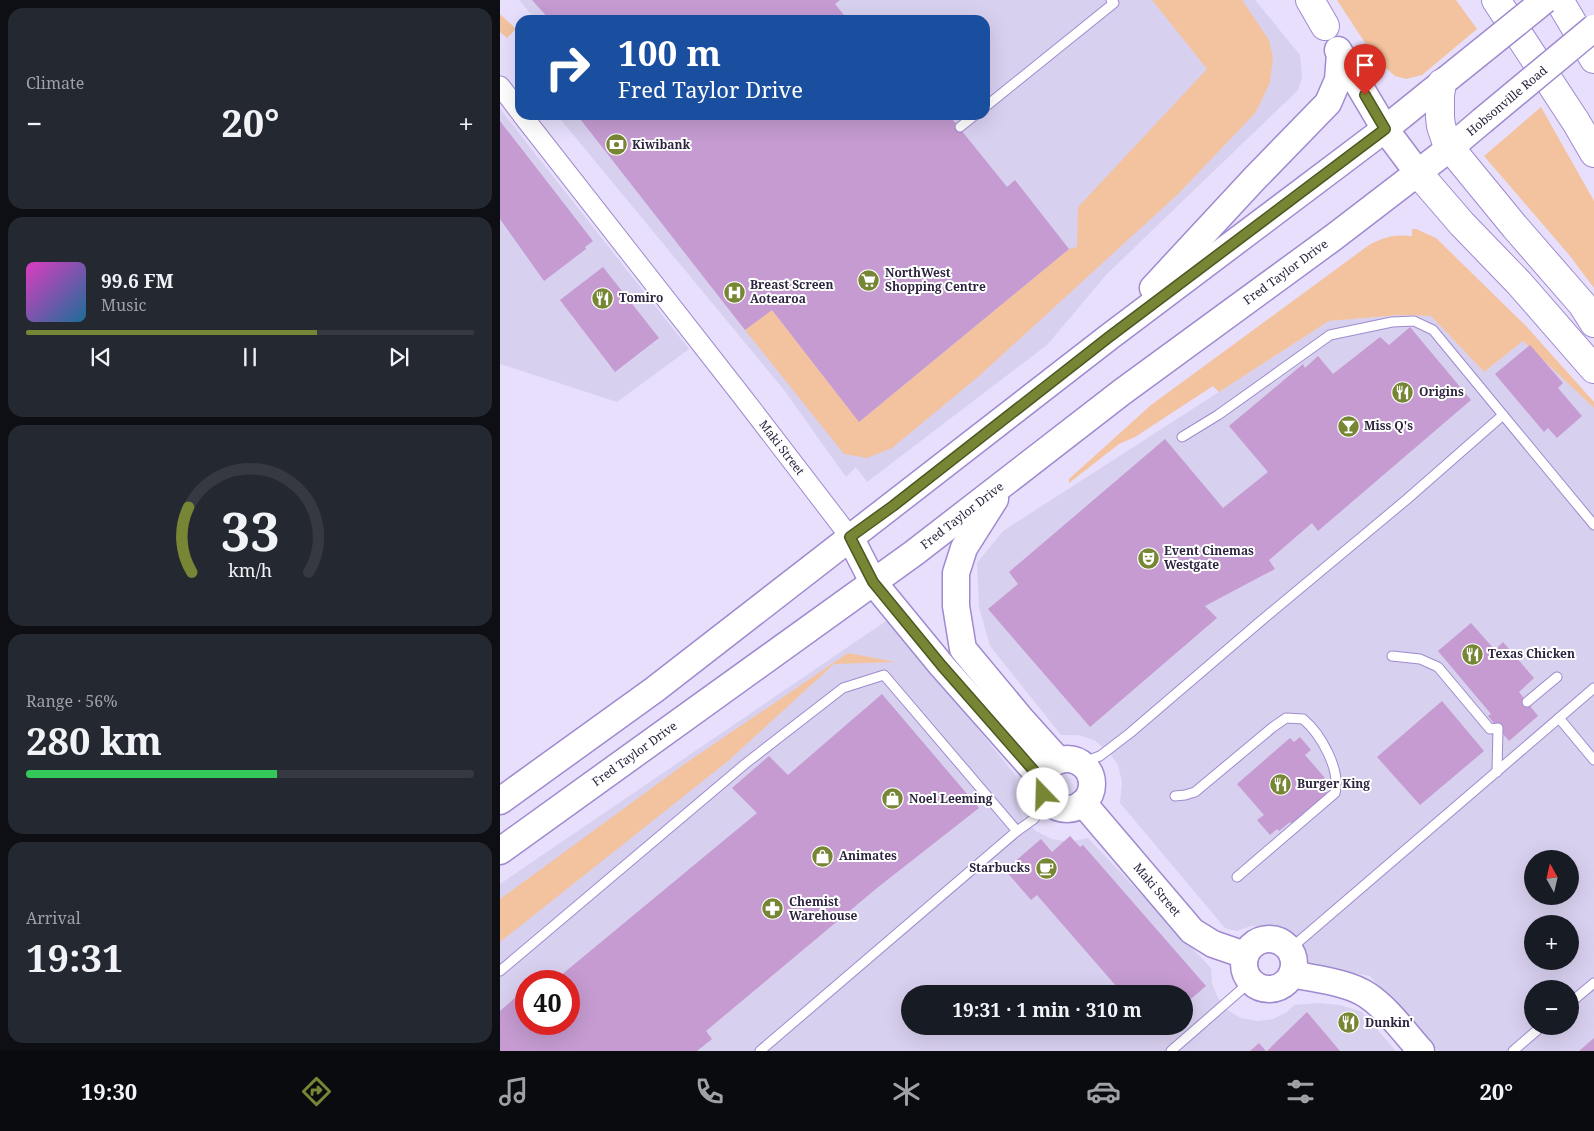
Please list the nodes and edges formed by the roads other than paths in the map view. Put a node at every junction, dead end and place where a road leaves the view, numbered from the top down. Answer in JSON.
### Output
{"nodes":[{"id":1,"x":1302,"y":0,"type":"edge"},
{"id":2,"x":1310,"y":0,"type":"edge"},
{"id":3,"x":1496,"y":0,"type":"edge"},
{"id":4,"x":1545,"y":0,"type":"edge"},
{"id":5,"x":1559,"y":0,"type":"edge"},
{"id":6,"x":1113,"y":2,"type":"edge"},
{"id":7,"x":1324,"y":26,"type":"junction"},
{"id":8,"x":1594,"y":28,"type":"edge"},
{"id":9,"x":1340,"y":54,"type":"junction"},
{"id":10,"x":1594,"y":59,"type":"edge"},
{"id":11,"x":1444,"y":81,"type":"junction"},
{"id":12,"x":500,"y":86,"type":"edge"},
{"id":13,"x":990,"y":103,"type":"edge"},
{"id":14,"x":515,"y":106,"type":"edge"},
{"id":15,"x":526,"y":120,"type":"edge"},
{"id":16,"x":969,"y":120,"type":"edge"},
{"id":17,"x":960,"y":128,"type":"dead end"},
{"id":18,"x":1385,"y":129,"type":"junction"},
{"id":19,"x":1450,"y":148,"type":"junction"},
{"id":20,"x":1594,"y":153,"type":"edge"},
{"id":21,"x":1418,"y":173,"type":"junction"},
{"id":22,"x":1594,"y":323,"type":"edge"},
{"id":23,"x":1109,"y":337,"type":"junction"},
{"id":24,"x":1594,"y":369,"type":"edge"},
{"id":25,"x":1503,"y":415,"type":"junction"},
{"id":26,"x":1182,"y":437,"type":"dead end"},
{"id":27,"x":1005,"y":484,"type":"junction"},
{"id":28,"x":1594,"y":525,"type":"edge"},
{"id":29,"x":850,"y":537,"type":"junction"},
{"id":30,"x":873,"y":582,"type":"junction"},
{"id":31,"x":1392,"y":656,"type":"dead end"},
{"id":32,"x":1557,"y":677,"type":"dead end"},
{"id":33,"x":1594,"y":688,"type":"edge"},
{"id":34,"x":1527,"y":702,"type":"dead end"},
{"id":35,"x":1559,"y":718,"type":"junction"},
{"id":36,"x":1594,"y":760,"type":"edge"},
{"id":37,"x":1497,"y":772,"type":"junction"},
{"id":38,"x":1057,"y":776,"type":"junction"},
{"id":39,"x":1175,"y":796,"type":"dead end"},
{"id":40,"x":500,"y":801,"type":"edge"},
{"id":41,"x":1083,"y":803,"type":"junction"},
{"id":42,"x":1017,"y":830,"type":"junction"},
{"id":43,"x":500,"y":851,"type":"edge"},
{"id":44,"x":1237,"y":877,"type":"dead end"},
{"id":45,"x":1245,"y":955,"type":"junction"},
{"id":46,"x":1291,"y":962,"type":"junction"},
{"id":47,"x":500,"y":971,"type":"edge"},
{"id":48,"x":1250,"y":982,"type":"junction"},
{"id":49,"x":1594,"y":983,"type":"edge"},
{"id":50,"x":1579,"y":996,"type":"edge"},
{"id":51,"x":1532,"y":1035,"type":"edge"},
{"id":52,"x":760,"y":1051,"type":"edge"},
{"id":53,"x":1170,"y":1051,"type":"edge"},
{"id":54,"x":1421,"y":1051,"type":"edge"},
{"id":55,"x":1513,"y":1051,"type":"edge"}],
"edges":[{"from":1,"to":7,"type":"street"},
{"from":2,"to":7,"type":"highway"},
{"from":3,"to":20,"type":"highway"},
{"from":4,"to":11,"type":"main road","bridge":true},
{"from":5,"to":10,"type":"highway"},
{"from":6,"to":13,"type":"lane"},
{"from":7,"to":9,"type":"main road"},
{"from":8,"to":19,"type":"main road","name":"Hobsonville Road","bridge":true},
{"from":9,"to":18,"type":"main road"},
{"from":9,"to":23,"type":"main road"},
{"from":11,"to":18,"type":"main road"},
{"from":11,"to":19,"type":"highway"},
{"from":12,"to":14,"type":"street","name":"Maki Street"},
{"from":15,"to":29,"type":"street","name":"Maki Street"},
{"from":16,"to":17,"type":"lane"},
{"from":18,"to":21,"type":"main road"},
{"from":18,"to":23,"type":"main road"},
{"from":19,"to":21,"type":"main road","name":"Hobsonville Road"},
{"from":19,"to":22,"type":"highway"},
{"from":21,"to":24,"type":"highway"},
{"from":21,"to":27,"type":"main road","name":"Fred Taylor Drive"},
{"from":23,"to":29,"type":"main road"},
{"from":25,"to":26,"type":"lane"},
{"from":25,"to":28,"type":"lane"},
{"from":25,"to":38,"type":"lane"},
{"from":27,"to":30,"type":"main road","name":"Fred Taylor Drive"},
{"from":27,"to":38,"type":"main road"},
{"from":29,"to":30,"type":"main road","name":"Maki Street"},
{"from":29,"to":40,"type":"main road"},
{"from":30,"to":38,"type":"main road","name":"Maki Street"},
{"from":30,"to":43,"type":"main road","name":"Fred Taylor Drive"},
{"from":31,"to":37,"type":"lane"},
{"from":32,"to":34,"type":"lane"},
{"from":33,"to":35,"type":"lane"},
{"from":35,"to":36,"type":"lane"},
{"from":35,"to":37,"type":"lane"},
{"from":37,"to":46,"type":"lane"},
{"from":38,"to":41,"type":"main road"},
{"from":38,"to":41,"type":"main road"},
{"from":38,"to":42,"type":"lane"},
{"from":39,"to":44,"type":"lane"},
{"from":41,"to":45,"type":"main road","name":"Maki Street"},
{"from":42,"to":47,"type":"lane"},
{"from":42,"to":52,"type":"lane"},
{"from":45,"to":46,"type":"main road"},
{"from":45,"to":48,"type":"main road"},
{"from":46,"to":48,"type":"main road"},
{"from":46,"to":54,"type":"main road"},
{"from":48,"to":53,"type":"lane"},
{"from":49,"to":50,"type":"lane"},
{"from":51,"to":55,"type":"lane"}]}
